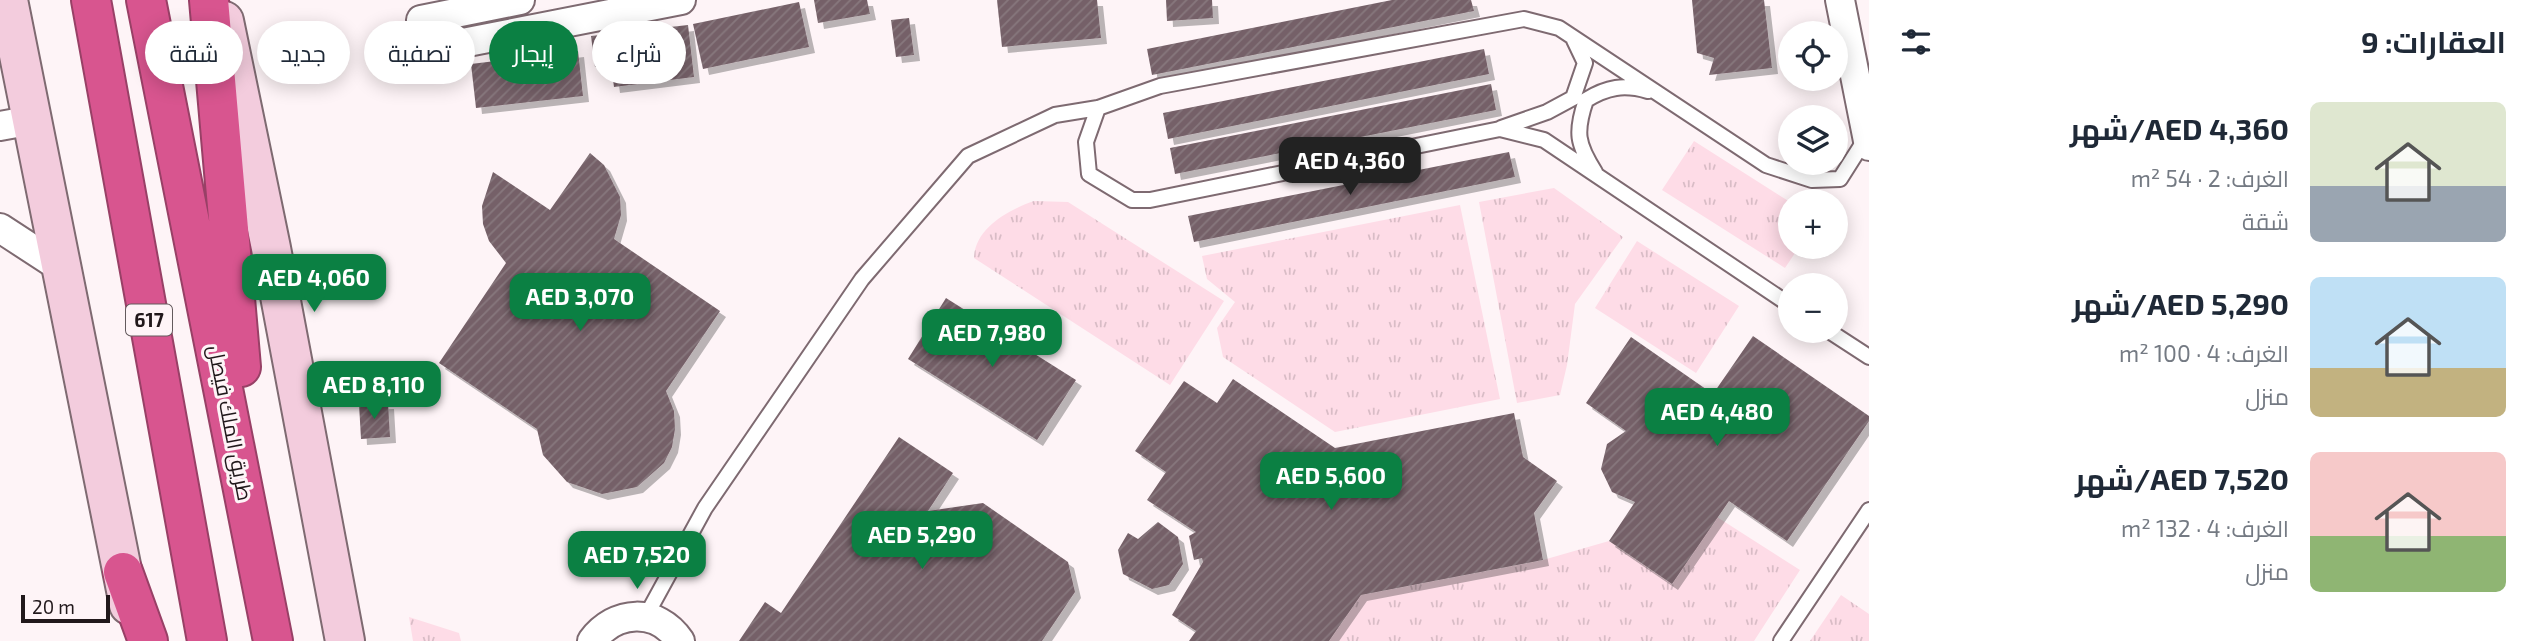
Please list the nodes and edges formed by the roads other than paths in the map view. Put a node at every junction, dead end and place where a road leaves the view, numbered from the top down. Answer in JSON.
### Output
{"nodes":[{"id":1,"x":8,"y":0,"type":"edge"},
{"id":2,"x":91,"y":0,"type":"edge"},
{"id":3,"x":146,"y":0,"type":"edge"},
{"id":4,"x":209,"y":0,"type":"edge"},
{"id":5,"x":219,"y":0,"type":"edge"},
{"id":6,"x":520,"y":0,"type":"edge"},
{"id":7,"x":681,"y":0,"type":"edge"},
{"id":8,"x":1840,"y":0,"type":"edge"},
{"id":9,"x":1573,"y":38,"type":"junction"},
{"id":10,"x":1660,"y":94,"type":"junction"},
{"id":11,"x":1098,"y":108,"type":"junction"},
{"id":12,"x":16,"y":123,"type":"edge"},
{"id":13,"x":1500,"y":129,"type":"junction"},
{"id":14,"x":1868,"y":141,"type":"edge"},
{"id":15,"x":1599,"y":178,"type":"junction"},
{"id":16,"x":0,"y":228,"type":"edge"},
{"id":17,"x":63,"y":269,"type":"junction"},
{"id":18,"x":1778,"y":297,"type":"edge"},
{"id":19,"x":1847,"y":343,"type":"edge"},
{"id":20,"x":1869,"y":357,"type":"edge"},
{"id":21,"x":1869,"y":510,"type":"edge"},
{"id":22,"x":257,"y":558,"type":"junction"},
{"id":23,"x":123,"y":572,"type":"junction"},
{"id":24,"x":646,"y":616,"type":"junction"},
{"id":25,"x":136,"y":641,"type":"edge"},
{"id":26,"x":148,"y":641,"type":"edge"},
{"id":27,"x":207,"y":641,"type":"edge"},
{"id":28,"x":274,"y":641,"type":"edge"},
{"id":29,"x":345,"y":641,"type":"edge"},
{"id":30,"x":592,"y":641,"type":"edge"},
{"id":31,"x":680,"y":641,"type":"edge"},
{"id":32,"x":1781,"y":641,"type":"edge"}],
"edges":[{"from":1,"to":12,"type":"main road"},
{"from":2,"to":27,"type":"highway","number":"617"},
{"from":3,"to":22,"type":"highway","name":"طريق الملك فيصل"},
{"from":4,"to":22,"type":"highway"},
{"from":5,"to":29,"type":"main road"},
{"from":6,"to":7,"type":"street"},
{"from":8,"to":14,"type":"street"},
{"from":9,"to":10,"type":"lane"},
{"from":9,"to":11,"type":"lane"},
{"from":9,"to":13,"type":"lane"},
{"from":10,"to":14,"type":"lane"},
{"from":10,"to":15,"type":"lane"},
{"from":11,"to":13,"type":"lane"},
{"from":11,"to":24,"type":"lane"},
{"from":12,"to":17,"type":"main road"},
{"from":13,"to":15,"type":"lane"},
{"from":15,"to":18,"type":"lane"},
{"from":16,"to":17,"type":"street"},
{"from":17,"to":23,"type":"main road"},
{"from":19,"to":20,"type":"lane"},
{"from":21,"to":32,"type":"lane"},
{"from":22,"to":28,"type":"highway","name":"طريق الملك فيصل"},
{"from":23,"to":25,"type":"main road"},
{"from":23,"to":26,"type":"highway"},
{"from":24,"to":30,"type":"street"},
{"from":24,"to":31,"type":"street"}]}
